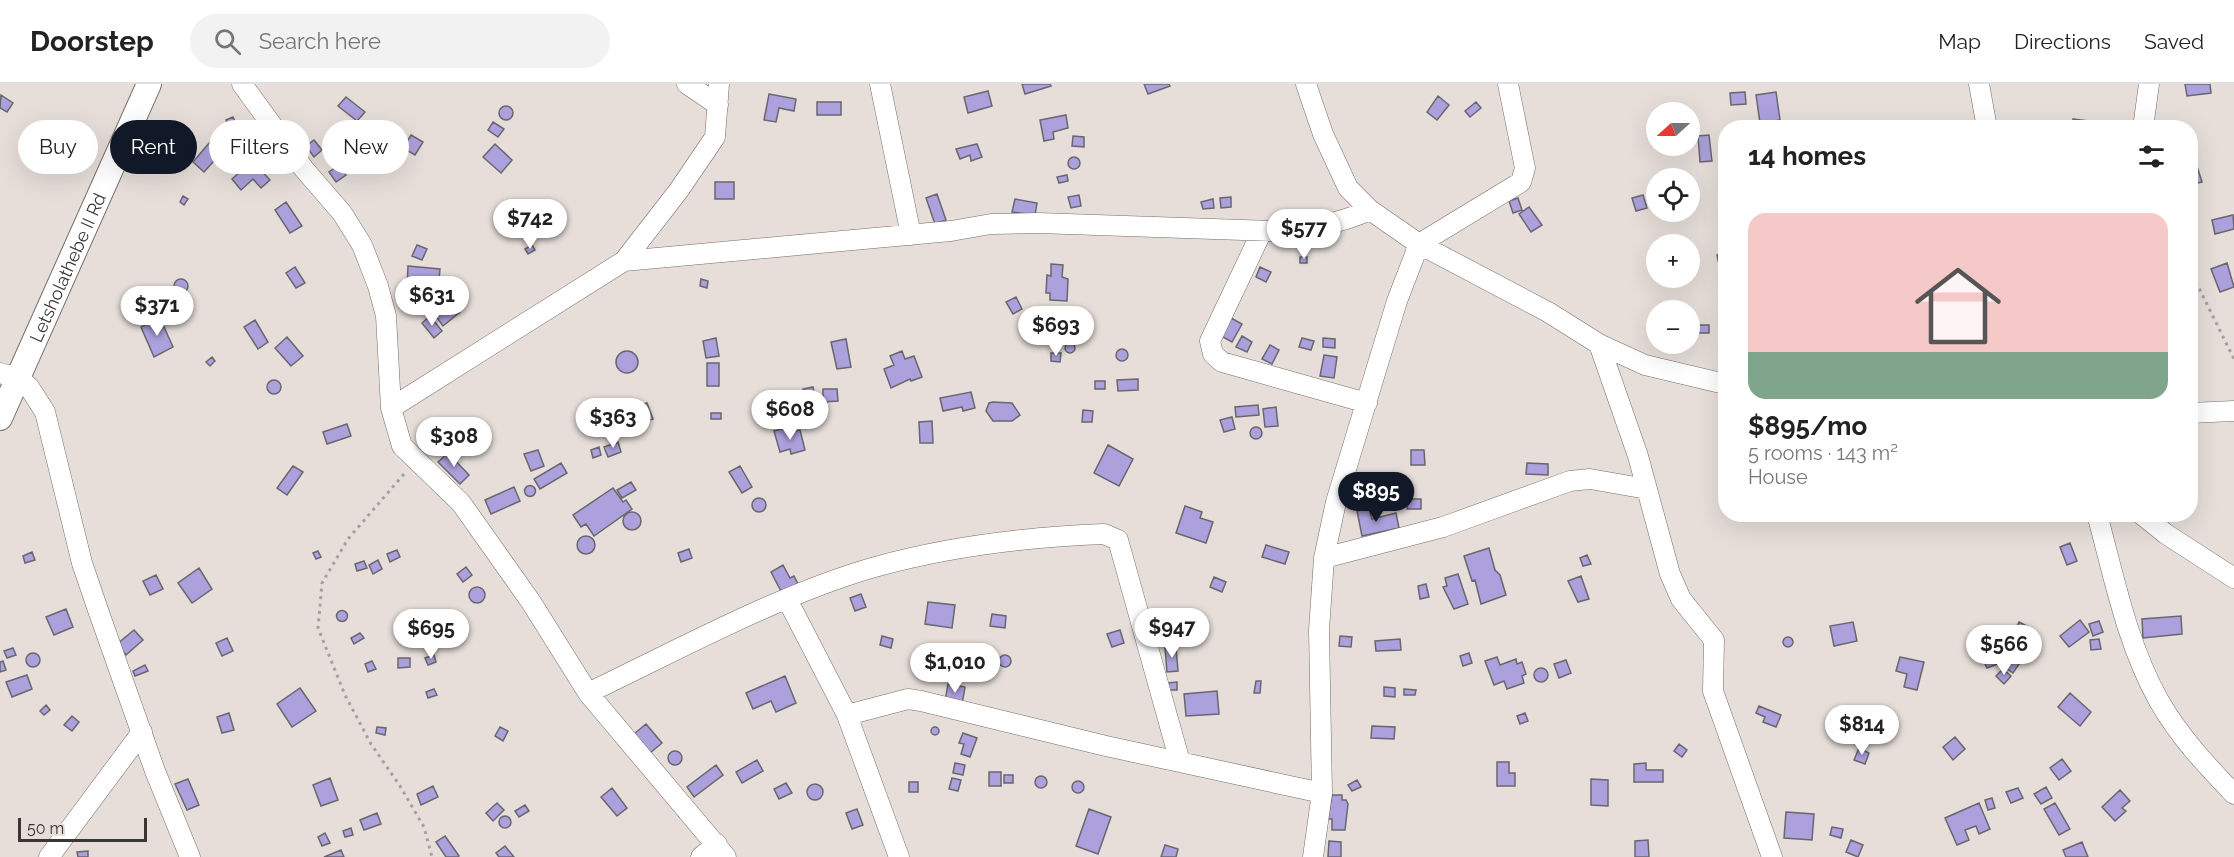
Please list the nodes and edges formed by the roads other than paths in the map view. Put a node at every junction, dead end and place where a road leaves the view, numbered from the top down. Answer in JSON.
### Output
{"nodes":[{"id":1,"x":149,"y":84,"type":"edge"},
{"id":2,"x":242,"y":84,"type":"edge"},
{"id":3,"x":687,"y":84,"type":"edge"},
{"id":4,"x":719,"y":84,"type":"edge"},
{"id":5,"x":880,"y":84,"type":"edge"},
{"id":6,"x":1306,"y":84,"type":"edge"},
{"id":7,"x":1508,"y":84,"type":"edge"},
{"id":8,"x":1979,"y":84,"type":"edge"},
{"id":9,"x":2149,"y":84,"type":"edge"},
{"id":10,"x":718,"y":105,"type":"junction"},
{"id":11,"x":1986,"y":120,"type":"edge"},
{"id":12,"x":2144,"y":120,"type":"edge"},
{"id":13,"x":1370,"y":210,"type":"junction"},
{"id":14,"x":1262,"y":231,"type":"junction"},
{"id":15,"x":911,"y":235,"type":"junction"},
{"id":16,"x":1419,"y":244,"type":"junction"},
{"id":17,"x":624,"y":261,"type":"junction"},
{"id":18,"x":1599,"y":344,"type":"junction"},
{"id":19,"x":9,"y":376,"type":"edge"},
{"id":20,"x":1718,"y":382,"type":"edge"},
{"id":21,"x":1367,"y":403,"type":"junction"},
{"id":22,"x":391,"y":408,"type":"junction"},
{"id":23,"x":2234,"y":411,"type":"edge"},
{"id":24,"x":2198,"y":413,"type":"edge"},
{"id":25,"x":0,"y":418,"type":"edge"},
{"id":26,"x":1647,"y":489,"type":"junction"},
{"id":27,"x":2099,"y":522,"type":"edge"},
{"id":28,"x":2151,"y":522,"type":"edge"},
{"id":29,"x":1324,"y":558,"type":"junction"},
{"id":30,"x":2234,"y":578,"type":"edge"},
{"id":31,"x":787,"y":599,"type":"junction"},
{"id":32,"x":588,"y":693,"type":"junction"},
{"id":33,"x":847,"y":715,"type":"junction"},
{"id":34,"x":142,"y":732,"type":"junction"},
{"id":35,"x":1180,"y":762,"type":"junction"},
{"id":36,"x":1322,"y":793,"type":"junction"},
{"id":37,"x":2234,"y":794,"type":"edge"},
{"id":38,"x":721,"y":850,"type":"edge"},
{"id":39,"x":49,"y":857,"type":"edge"},
{"id":40,"x":190,"y":857,"type":"edge"},
{"id":41,"x":701,"y":857,"type":"edge"},
{"id":42,"x":899,"y":857,"type":"edge"},
{"id":43,"x":1313,"y":857,"type":"edge"},
{"id":44,"x":1773,"y":857,"type":"edge"}],
"edges":[{"from":1,"to":19,"type":"street","name":"Letsholathebe II Rd"},
{"from":2,"to":22,"type":"street"},
{"from":3,"to":10,"type":"street"},
{"from":4,"to":10,"type":"street"},
{"from":5,"to":15,"type":"street"},
{"from":6,"to":13,"type":"street"},
{"from":7,"to":16,"type":"street"},
{"from":8,"to":11,"type":"street"},
{"from":9,"to":12,"type":"street"},
{"from":10,"to":17,"type":"street"},
{"from":13,"to":14,"type":"street"},
{"from":13,"to":16,"type":"street"},
{"from":14,"to":15,"type":"street"},
{"from":14,"to":21,"type":"street"},
{"from":15,"to":17,"type":"street"},
{"from":16,"to":18,"type":"street"},
{"from":16,"to":21,"type":"street"},
{"from":17,"to":22,"type":"street"},
{"from":18,"to":20,"type":"street"},
{"from":18,"to":26,"type":"street"},
{"from":19,"to":25,"type":"street","name":"Letsholathebe II Rd"},
{"from":19,"to":34,"type":"street"},
{"from":21,"to":29,"type":"street"},
{"from":22,"to":32,"type":"street"},
{"from":23,"to":24,"type":"street"},
{"from":26,"to":29,"type":"street"},
{"from":26,"to":44,"type":"street"},
{"from":27,"to":37,"type":"street"},
{"from":28,"to":30,"type":"street"},
{"from":29,"to":36,"type":"street"},
{"from":31,"to":32,"type":"street"},
{"from":31,"to":33,"type":"street"},
{"from":31,"to":35,"type":"street"},
{"from":32,"to":38,"type":"street"},
{"from":33,"to":35,"type":"street"},
{"from":33,"to":42,"type":"street"},
{"from":34,"to":39,"type":"street"},
{"from":34,"to":40,"type":"street"},
{"from":35,"to":36,"type":"street"},
{"from":36,"to":43,"type":"street"},
{"from":38,"to":41,"type":"street"}]}
